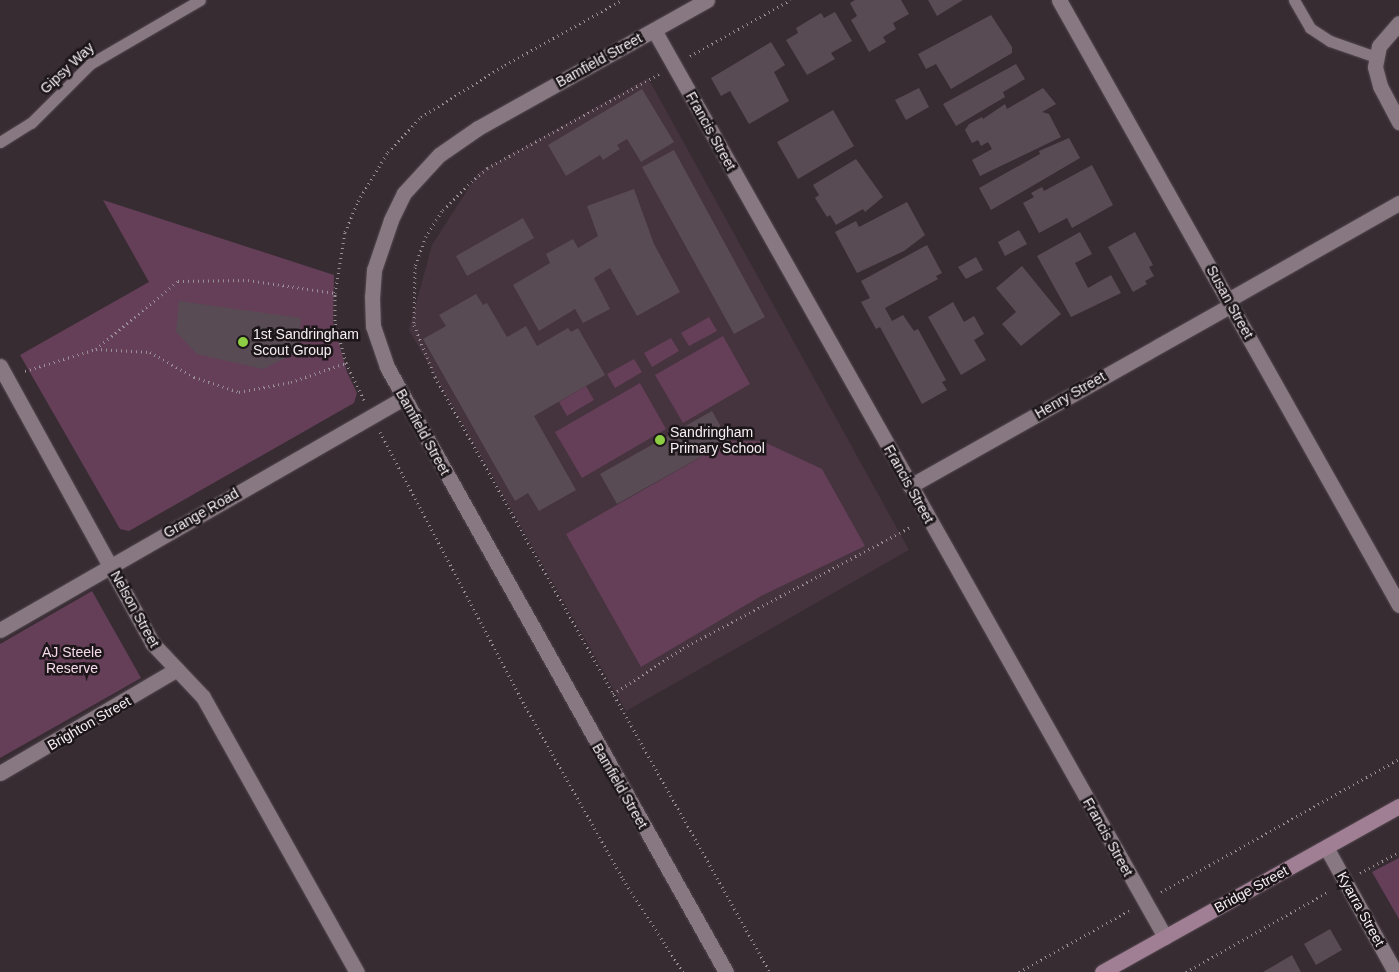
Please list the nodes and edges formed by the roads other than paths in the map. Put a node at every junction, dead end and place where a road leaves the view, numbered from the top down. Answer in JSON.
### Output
{"nodes":[{"id":1,"x":200,"y":0,"type":"edge"},
{"id":2,"x":707,"y":0,"type":"edge"},
{"id":3,"x":1059,"y":0,"type":"edge"},
{"id":4,"x":1294,"y":0,"type":"edge"},
{"id":5,"x":1399,"y":23,"type":"edge"},
{"id":6,"x":654,"y":30,"type":"junction"},
{"id":7,"x":1376,"y":57,"type":"junction"},
{"id":8,"x":1399,"y":122,"type":"edge"},
{"id":9,"x":0,"y":142,"type":"edge"},
{"id":10,"x":1399,"y":203,"type":"edge"},
{"id":11,"x":1230,"y":302,"type":"junction"},
{"id":12,"x":0,"y":366,"type":"edge"},
{"id":13,"x":4,"y":382,"type":"edge"},
{"id":14,"x":404,"y":398,"type":"junction"},
{"id":15,"x":910,"y":486,"type":"junction"},
{"id":16,"x":110,"y":566,"type":"junction"},
{"id":17,"x":1399,"y":604,"type":"edge"},
{"id":18,"x":0,"y":630,"type":"edge"},
{"id":19,"x":177,"y":670,"type":"junction"},
{"id":20,"x":0,"y":773,"type":"edge"},
{"id":21,"x":1399,"y":806,"type":"edge"},
{"id":22,"x":1326,"y":847,"type":"junction"},
{"id":23,"x":1165,"y":937,"type":"junction"},
{"id":24,"x":357,"y":972,"type":"edge"},
{"id":25,"x":726,"y":972,"type":"edge"},
{"id":26,"x":1102,"y":972,"type":"edge"},
{"id":27,"x":1395,"y":972,"type":"edge"}],
"edges":[{"from":1,"to":9,"type":"lane","name":"Gipsy Way"},
{"from":2,"to":6,"type":"street","name":"Bamfield Street"},
{"from":3,"to":11,"type":"street","name":"Susan Street"},
{"from":4,"to":7,"type":"lane"},
{"from":5,"to":7,"type":"street"},
{"from":6,"to":14,"type":"street","name":"Bamfield Street"},
{"from":6,"to":15,"type":"street","name":"Francis Street"},
{"from":7,"to":8,"type":"street"},
{"from":10,"to":11,"type":"street","name":"Henry Street"},
{"from":11,"to":15,"type":"street","name":"Henry Street"},
{"from":11,"to":17,"type":"street","name":"Susan Street"},
{"from":12,"to":13,"type":"street","name":"Nelson Street"},
{"from":13,"to":16,"type":"street","name":"Nelson Street"},
{"from":14,"to":16,"type":"street","name":"Grange Road"},
{"from":14,"to":25,"type":"street","name":"Bamfield Street"},
{"from":15,"to":23,"type":"street","name":"Francis Street"},
{"from":16,"to":18,"type":"street","name":"Grange Road"},
{"from":16,"to":19,"type":"street","name":"Nelson Street"},
{"from":19,"to":20,"type":"street","name":"Brighton Street"},
{"from":19,"to":24,"type":"street","name":"Nelson Street"},
{"from":21,"to":22,"type":"street","name":"Bridge Street"},
{"from":22,"to":23,"type":"street","name":"Bridge Street"},
{"from":22,"to":27,"type":"street","name":"Kyarra Street"},
{"from":23,"to":26,"type":"street","name":"Bridge Street"}]}
